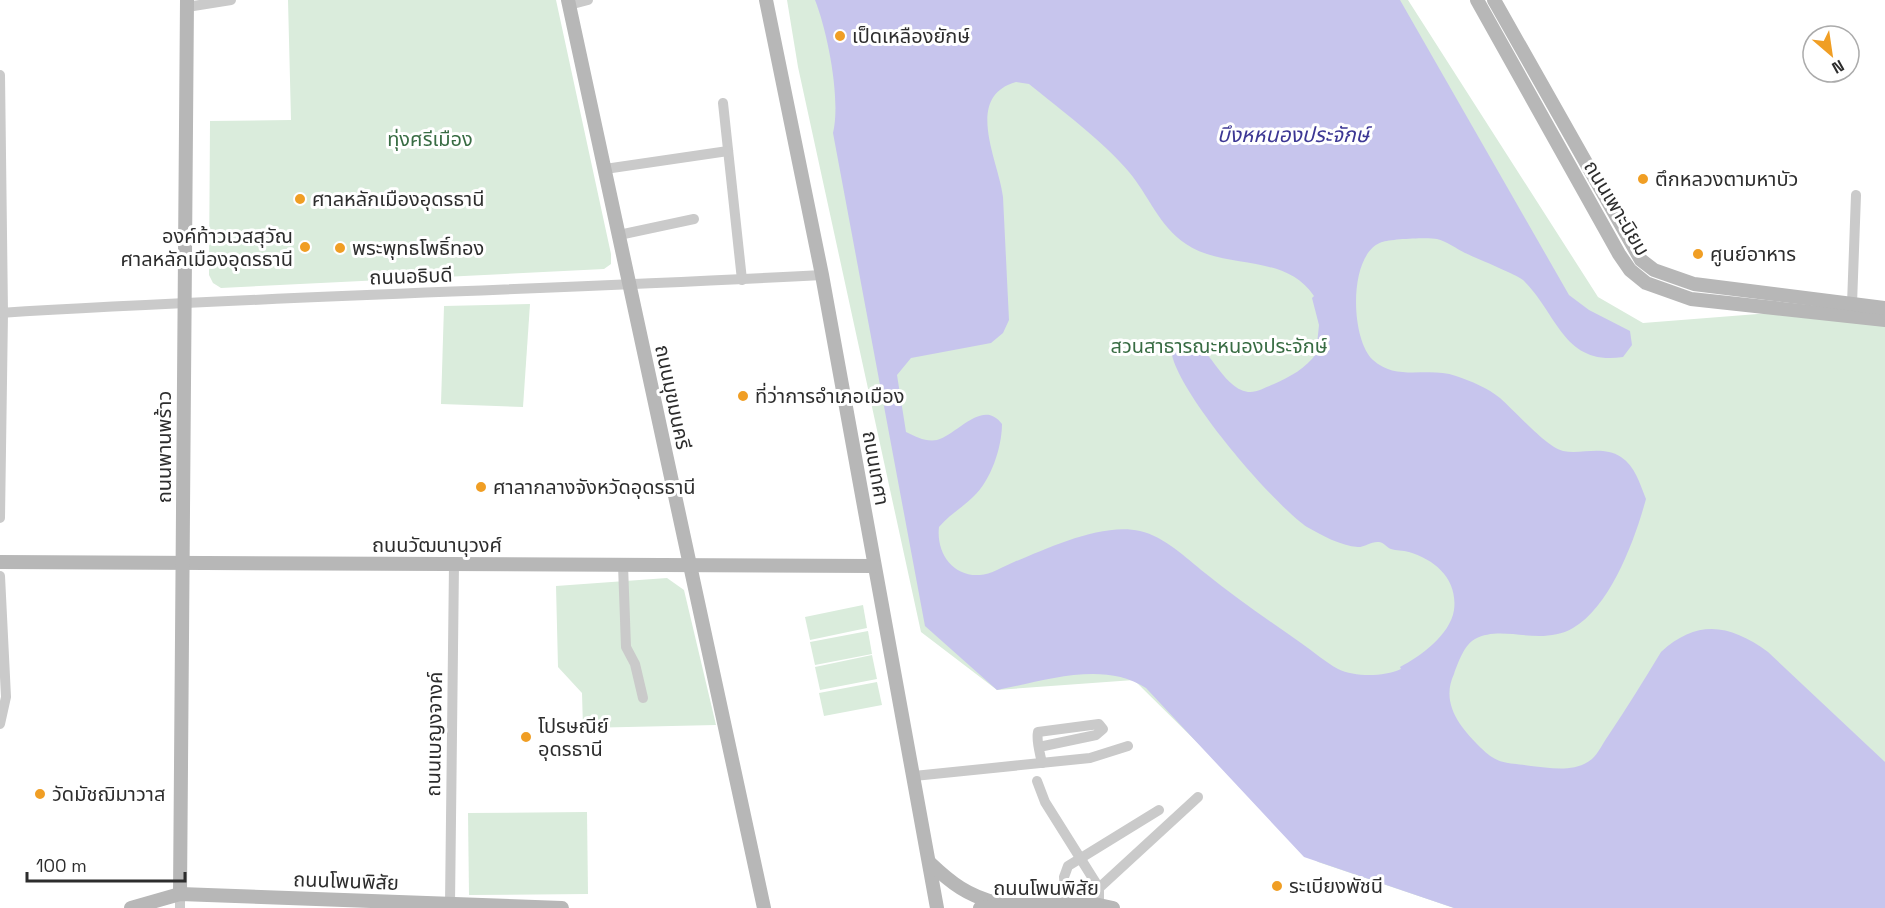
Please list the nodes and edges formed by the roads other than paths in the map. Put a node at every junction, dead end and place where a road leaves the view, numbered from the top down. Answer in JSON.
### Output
{"nodes":[{"id":1,"x":231,"y":0,"type":"edge"},
{"id":2,"x":588,"y":0,"type":"edge"},
{"id":3,"x":766,"y":0,"type":"edge"},
{"id":4,"x":1477,"y":0,"type":"edge"},
{"id":5,"x":1494,"y":0,"type":"edge"},
{"id":6,"x":569,"y":2,"type":"edge"},
{"id":7,"x":187,"y":4,"type":"edge"},
{"id":8,"x":0,"y":75,"type":"edge"},
{"id":9,"x":723,"y":103,"type":"dead end"},
{"id":10,"x":729,"y":151,"type":"junction"},
{"id":11,"x":604,"y":169,"type":"junction"},
{"id":12,"x":1856,"y":195,"type":"dead end"},
{"id":13,"x":1,"y":219,"type":"edge"},
{"id":14,"x":694,"y":219,"type":"dead end"},
{"id":15,"x":619,"y":236,"type":"junction"},
{"id":16,"x":822,"y":275,"type":"junction"},
{"id":17,"x":742,"y":280,"type":"junction"},
{"id":18,"x":630,"y":286,"type":"junction"},
{"id":19,"x":185,"y":302,"type":"junction"},
{"id":20,"x":1852,"y":304,"type":"junction"},
{"id":21,"x":1885,"y":308,"type":"edge"},
{"id":22,"x":2,"y":313,"type":"edge"},
{"id":23,"x":1885,"y":320,"type":"edge"},
{"id":24,"x":0,"y":518,"type":"edge"},
{"id":25,"x":0,"y":562,"type":"edge"},
{"id":26,"x":183,"y":563,"type":"junction"},
{"id":27,"x":454,"y":564,"type":"junction"},
{"id":28,"x":623,"y":565,"type":"junction"},
{"id":29,"x":690,"y":565,"type":"junction"},
{"id":30,"x":874,"y":566,"type":"junction"},
{"id":31,"x":0,"y":576,"type":"edge"},
{"id":32,"x":643,"y":698,"type":"dead end"},
{"id":33,"x":0,"y":724,"type":"edge"},
{"id":34,"x":1128,"y":746,"type":"dead end"},
{"id":35,"x":1039,"y":747,"type":"junction"},
{"id":36,"x":1041,"y":763,"type":"junction"},
{"id":37,"x":914,"y":776,"type":"junction"},
{"id":38,"x":1036,"y":781,"type":"dead end"},
{"id":39,"x":1198,"y":797,"type":"dead end"},
{"id":40,"x":1159,"y":810,"type":"dead end"},
{"id":41,"x":1079,"y":858,"type":"junction"},
{"id":42,"x":930,"y":863,"type":"junction"},
{"id":43,"x":1099,"y":888,"type":"junction"},
{"id":44,"x":180,"y":901,"type":"edge"},
{"id":45,"x":280,"y":903,"type":"edge"},
{"id":46,"x":345,"y":904,"type":"edge"},
{"id":47,"x":1005,"y":904,"type":"junction"},
{"id":48,"x":1066,"y":905,"type":"junction"},
{"id":49,"x":1099,"y":905,"type":"junction"},
{"id":50,"x":450,"y":906,"type":"edge"},
{"id":51,"x":131,"y":908,"type":"edge"},
{"id":52,"x":562,"y":908,"type":"edge"},
{"id":53,"x":764,"y":908,"type":"edge"},
{"id":54,"x":937,"y":908,"type":"edge"},
{"id":55,"x":980,"y":908,"type":"edge"},
{"id":56,"x":1113,"y":908,"type":"edge"}],
"edges":[{"from":1,"to":7,"type":"street"},
{"from":2,"to":6,"type":"street"},
{"from":3,"to":16,"type":"street","name":"ถนนเทศา"},
{"from":4,"to":23,"type":"street","name":"ถนนเพาะนิยม"},
{"from":5,"to":20,"type":"street","name":"ถนนเพาะนิยม"},
{"from":6,"to":11,"type":"street","name":"ถนนมุขมนครี"},
{"from":7,"to":19,"type":"street","name":"ถนนพานพร้าว"},
{"from":8,"to":13,"type":"street"},
{"from":9,"to":10,"type":"street"},
{"from":10,"to":11,"type":"street"},
{"from":10,"to":17,"type":"street"},
{"from":11,"to":15,"type":"street","name":"ถนนมุขมนครี"},
{"from":12,"to":20,"type":"street"},
{"from":13,"to":22,"type":"street"},
{"from":14,"to":15,"type":"street"},
{"from":15,"to":18,"type":"street","name":"ถนนมุขมนครี"},
{"from":16,"to":17,"type":"street","name":"ถนนอธิบดี"},
{"from":16,"to":30,"type":"street","name":"ถนนเทศา"},
{"from":17,"to":18,"type":"street","name":"ถนนอธิบดี"},
{"from":18,"to":19,"type":"street","name":"ถนนอธิบดี"},
{"from":18,"to":29,"type":"street","name":"ถนนมุขมนครี"},
{"from":19,"to":22,"type":"street","name":"ถนนอธิบดี"},
{"from":19,"to":26,"type":"street","name":"ถนนพานพร้าว"},
{"from":20,"to":21,"type":"street","name":"ถนนเพาะนิยม"},
{"from":22,"to":24,"type":"street"},
{"from":25,"to":26,"type":"street","name":"ถนนวัฒนานุวงศ์"},
{"from":26,"to":27,"type":"street","name":"ถนนวัฒนานุวงศ์"},
{"from":26,"to":44,"type":"street","name":"ถนนพานพร้าว"},
{"from":27,"to":28,"type":"street","name":"ถนนวัฒนานุวงศ์"},
{"from":27,"to":50,"type":"street","name":"ถนนเบญงจางค์"},
{"from":28,"to":29,"type":"street","name":"ถนนวัฒนานุวงศ์"},
{"from":28,"to":32,"type":"street"},
{"from":29,"to":30,"type":"street","name":"ถนนวัฒนานุวงศ์"},
{"from":29,"to":53,"type":"street","name":"ถนนมุขมนครี"},
{"from":30,"to":37,"type":"street","name":"ถนนเทศา"},
{"from":31,"to":33,"type":"street"},
{"from":34,"to":36,"type":"street"},
{"from":35,"to":35,"type":"street"},
{"from":35,"to":36,"type":"street"},
{"from":36,"to":37,"type":"street"},
{"from":37,"to":42,"type":"street","name":"ถนนเทศา"},
{"from":38,"to":41,"type":"street"},
{"from":39,"to":43,"type":"street"},
{"from":40,"to":41,"type":"street"},
{"from":41,"to":43,"type":"street"},
{"from":41,"to":48,"type":"street"},
{"from":42,"to":47,"type":"street"},
{"from":42,"to":54,"type":"street","name":"ถนนเทศา"},
{"from":43,"to":49,"type":"street"},
{"from":44,"to":45,"type":"street","name":"ถนนโพนพิสัย"},
{"from":44,"to":51,"type":"street","name":"ถนนโพนพิสัย"},
{"from":45,"to":46,"type":"street","name":"ถนนโพนพิสัย"},
{"from":46,"to":50,"type":"street","name":"ถนนโพนพิสัย"},
{"from":47,"to":48,"type":"street","name":"ถนนโพนพิสัย"},
{"from":47,"to":55,"type":"street","name":"ถนนโพนพิสัย"},
{"from":48,"to":49,"type":"street","name":"ถนนโพนพิสัย"},
{"from":49,"to":56,"type":"street","name":"ถนนโพนพิสัย"},
{"from":50,"to":52,"type":"street","name":"ถนนโพนพิสัย"}]}
